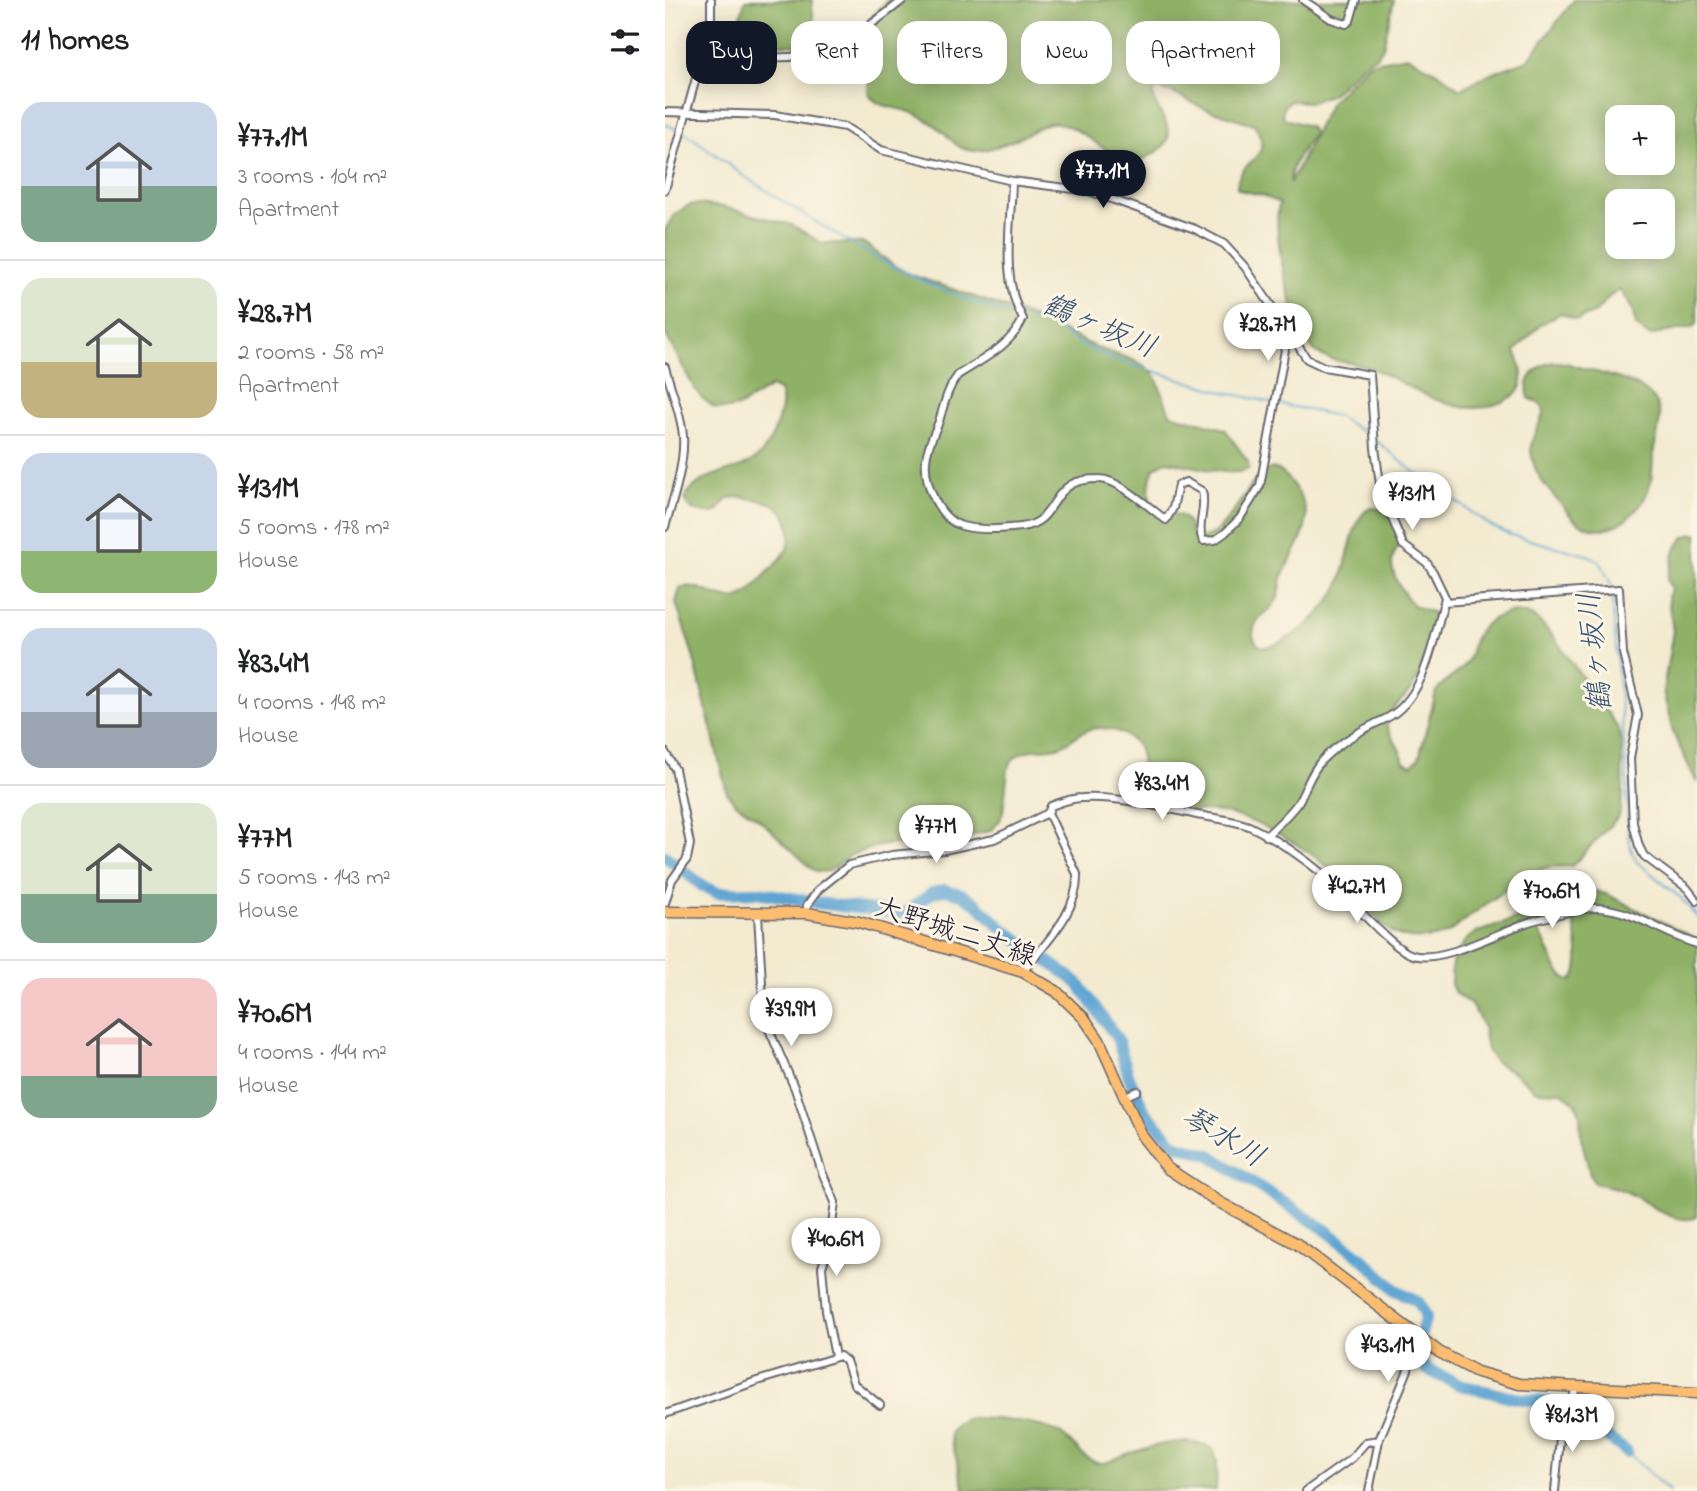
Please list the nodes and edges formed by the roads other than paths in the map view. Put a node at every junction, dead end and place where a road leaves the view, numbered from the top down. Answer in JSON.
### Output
{"nodes":[{"id":1,"x":711,"y":0,"type":"edge"},
{"id":2,"x":903,"y":0,"type":"edge"},
{"id":3,"x":1303,"y":0,"type":"edge"},
{"id":4,"x":1356,"y":0,"type":"edge"},
{"id":5,"x":711,"y":21,"type":"edge"},
{"id":6,"x":777,"y":56,"type":"edge"},
{"id":7,"x":694,"y":84,"type":"edge"},
{"id":8,"x":665,"y":112,"type":"edge"},
{"id":9,"x":685,"y":114,"type":"junction"},
{"id":10,"x":1012,"y":181,"type":"junction"},
{"id":11,"x":665,"y":190,"type":"edge"},
{"id":12,"x":1288,"y":333,"type":"junction"},
{"id":13,"x":665,"y":367,"type":"edge"},
{"id":14,"x":667,"y":515,"type":"edge"},
{"id":15,"x":665,"y":527,"type":"edge"},
{"id":16,"x":1444,"y":603,"type":"junction"},
{"id":17,"x":665,"y":752,"type":"edge"},
{"id":18,"x":1048,"y":813,"type":"junction"},
{"id":19,"x":1266,"y":836,"type":"junction"},
{"id":20,"x":1697,"y":901,"type":"edge"},
{"id":21,"x":665,"y":902,"type":"edge"},
{"id":22,"x":807,"y":909,"type":"junction"},
{"id":23,"x":665,"y":912,"type":"edge"},
{"id":24,"x":758,"y":914,"type":"junction"},
{"id":25,"x":1697,"y":944,"type":"edge"},
{"id":26,"x":1023,"y":972,"type":"junction"},
{"id":27,"x":1415,"y":1335,"type":"junction"},
{"id":28,"x":835,"y":1356,"type":"junction"},
{"id":29,"x":1576,"y":1388,"type":"junction"},
{"id":30,"x":1697,"y":1393,"type":"edge"},
{"id":31,"x":880,"y":1405,"type":"dead end"},
{"id":32,"x":665,"y":1414,"type":"edge"},
{"id":33,"x":1379,"y":1440,"type":"junction"},
{"id":34,"x":1307,"y":1491,"type":"edge"},
{"id":35,"x":1369,"y":1491,"type":"edge"},
{"id":36,"x":1555,"y":1491,"type":"edge"}],
"edges":[{"from":1,"to":5,"type":"street"},
{"from":2,"to":6,"type":"street"},
{"from":3,"to":4,"type":"street"},
{"from":7,"to":9,"type":"street"},
{"from":8,"to":9,"type":"street"},
{"from":9,"to":10,"type":"street"},
{"from":9,"to":11,"type":"street"},
{"from":10,"to":12,"type":"street"},
{"from":10,"to":12,"type":"street"},
{"from":12,"to":16,"type":"street"},
{"from":13,"to":14,"type":"street"},
{"from":14,"to":15,"type":"street"},
{"from":16,"to":19,"type":"street"},
{"from":16,"to":20,"type":"street"},
{"from":17,"to":21,"type":"street"},
{"from":18,"to":19,"type":"street"},
{"from":18,"to":22,"type":"street"},
{"from":18,"to":26,"type":"street"},
{"from":19,"to":25,"type":"street"},
{"from":22,"to":24,"type":"main road","name":"大野城二丈線"},
{"from":22,"to":26,"type":"main road","name":"大野城二丈線"},
{"from":23,"to":24,"type":"main road","name":"大野城二丈線"},
{"from":24,"to":28,"type":"street"},
{"from":26,"to":27,"type":"main road","name":"大野城二丈線"},
{"from":27,"to":29,"type":"main road","name":"大野城二丈線"},
{"from":27,"to":33,"type":"street"},
{"from":28,"to":31,"type":"street"},
{"from":28,"to":32,"type":"street"},
{"from":29,"to":30,"type":"main road"},
{"from":29,"to":36,"type":"street"},
{"from":33,"to":34,"type":"street"},
{"from":33,"to":35,"type":"street"}]}
